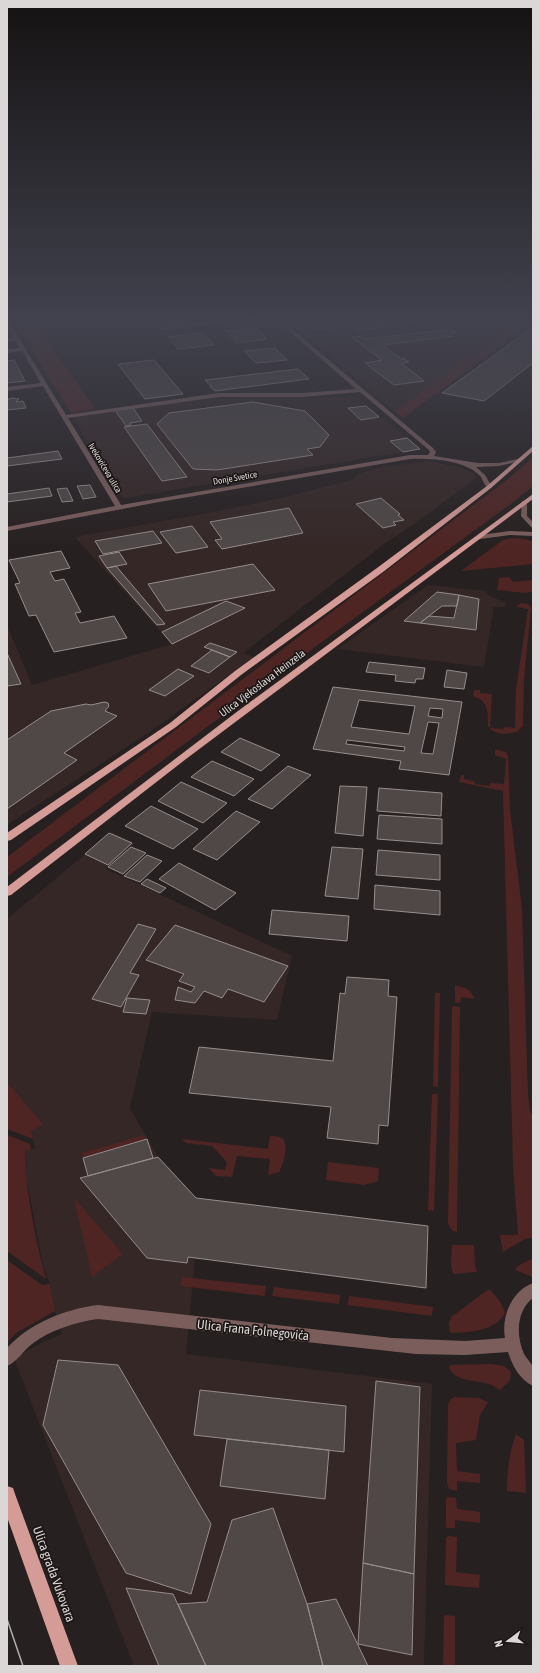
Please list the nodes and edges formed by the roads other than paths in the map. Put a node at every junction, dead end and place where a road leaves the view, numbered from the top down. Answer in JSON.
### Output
{"nodes":[{"id":1,"x":51,"y":396,"type":"edge"},
{"id":2,"x":211,"y":396,"type":"edge"},
{"id":3,"x":368,"y":396,"type":"edge"},
{"id":4,"x":63,"y":417,"type":"junction"},
{"id":5,"x":533,"y":448,"type":"edge"},
{"id":6,"x":430,"y":457,"type":"junction"},
{"id":7,"x":518,"y":461,"type":"junction"},
{"id":8,"x":467,"y":464,"type":"junction"},
{"id":9,"x":489,"y":487,"type":"junction"},
{"id":10,"x":533,"y":496,"type":"edge"},
{"id":11,"x":524,"y":502,"type":"junction"},
{"id":12,"x":119,"y":508,"type":"junction"},
{"id":13,"x":533,"y":526,"type":"edge"},
{"id":14,"x":7,"y":529,"type":"edge"},
{"id":15,"x":533,"y":534,"type":"edge"},
{"id":16,"x":480,"y":537,"type":"junction"},
{"id":17,"x":7,"y":838,"type":"edge"},
{"id":18,"x":7,"y":892,"type":"edge"},
{"id":19,"x":533,"y":1290,"type":"edge"},
{"id":20,"x":513,"y":1344,"type":"junction"},
{"id":21,"x":7,"y":1359,"type":"edge"},
{"id":22,"x":533,"y":1378,"type":"edge"},
{"id":23,"x":7,"y":1494,"type":"edge"},
{"id":24,"x":69,"y":1666,"type":"edge"}],
"edges":[{"from":1,"to":4,"type":"street","name":"Ivekovićeva ulica"},
{"from":2,"to":4,"type":"street"},
{"from":3,"to":6,"type":"street"},
{"from":4,"to":12,"type":"street","name":"Ivekovićeva ulica"},
{"from":5,"to":7,"type":"main road","name":"Ulica Vjekoslava Heinzela"},
{"from":6,"to":8,"type":"street","name":"Donje Svetice"},
{"from":6,"to":12,"type":"street","name":"Donje Svetice"},
{"from":7,"to":8,"type":"street","name":"Donje Svetice"},
{"from":7,"to":9,"type":"main road","name":"Ulica Vjekoslava Heinzela"},
{"from":8,"to":9,"type":"street"},
{"from":9,"to":17,"type":"main road","name":"Ulica Vjekoslava Heinzela"},
{"from":10,"to":11,"type":"main road","name":"Ulica Vjekoslava Heinzela"},
{"from":11,"to":13,"type":"street"},
{"from":11,"to":16,"type":"main road","name":"Ulica Vjekoslava Heinzela"},
{"from":12,"to":14,"type":"street","name":"Donje Svetice"},
{"from":15,"to":16,"type":"street"},
{"from":16,"to":18,"type":"main road","name":"Ulica Vjekoslava Heinzela"},
{"from":19,"to":20,"type":"street"},
{"from":20,"to":21,"type":"street","name":"Ulica Frana Folnegovića"},
{"from":20,"to":22,"type":"street"},
{"from":23,"to":24,"type":"main road","name":"Ulica grada Vukovara"}]}
